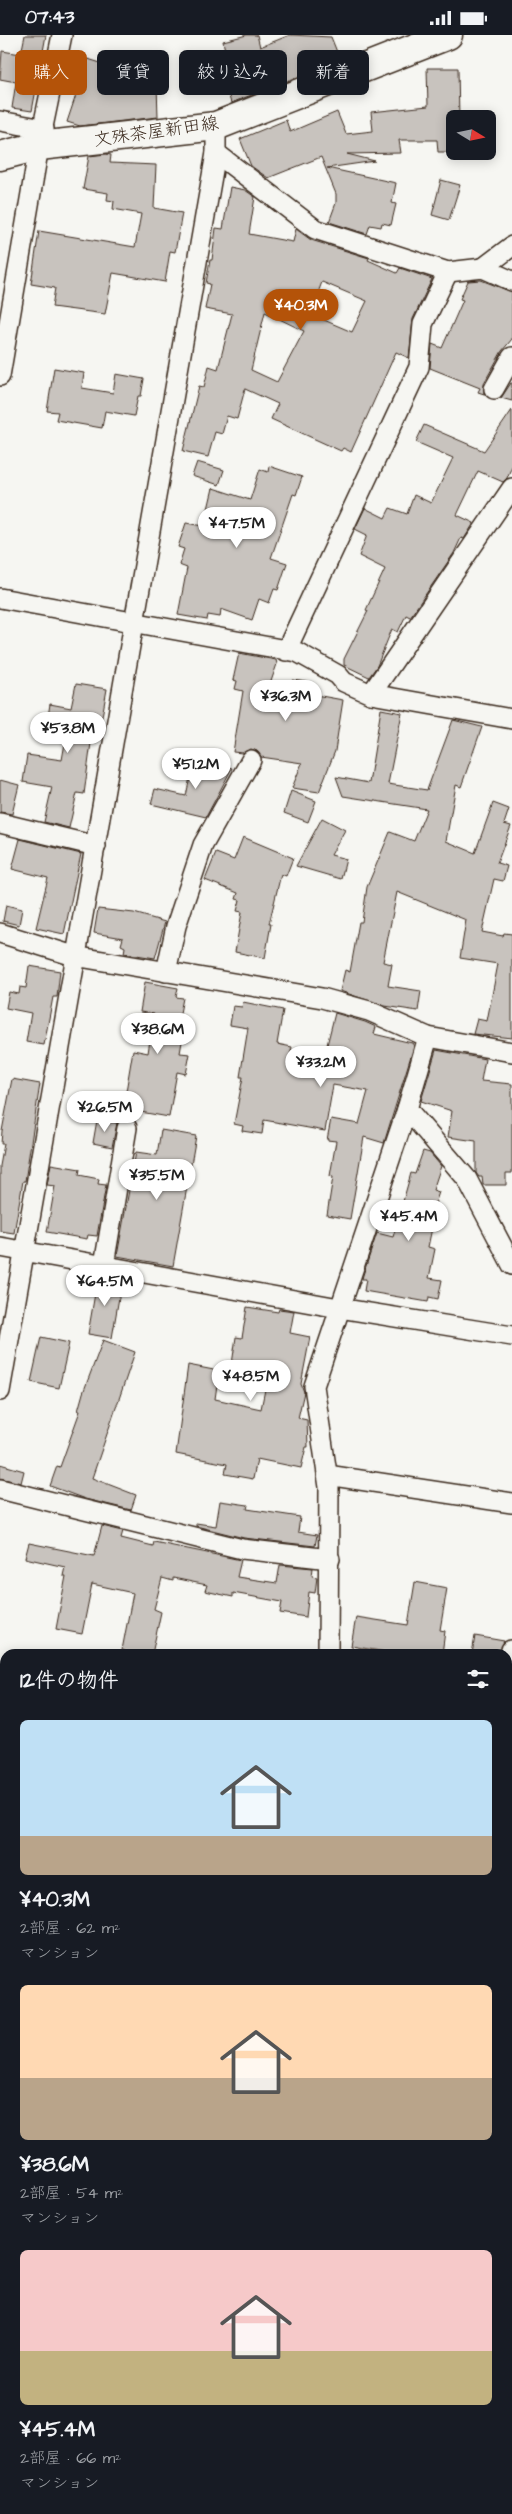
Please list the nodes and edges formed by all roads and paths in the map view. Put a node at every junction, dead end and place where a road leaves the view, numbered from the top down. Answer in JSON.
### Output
{"nodes":[{"id":1,"x":62,"y":35,"type":"edge"},
{"id":2,"x":448,"y":35,"type":"edge"},
{"id":3,"x":0,"y":121,"type":"edge"},
{"id":4,"x":216,"y":126,"type":"junction"},
{"id":5,"x":42,"y":138,"type":"junction"},
{"id":6,"x":216,"y":153,"type":"junction"},
{"id":7,"x":0,"y":155,"type":"edge"},
{"id":8,"x":512,"y":246,"type":"edge"},
{"id":9,"x":483,"y":268,"type":"junction"},
{"id":10,"x":448,"y":272,"type":"junction"},
{"id":11,"x":512,"y":281,"type":"edge"},
{"id":12,"x":512,"y":357,"type":"edge"},
{"id":13,"x":0,"y":376,"type":"edge"},
{"id":14,"x":494,"y":389,"type":"dead end"},
{"id":15,"x":512,"y":488,"type":"edge"},
{"id":16,"x":0,"y":598,"type":"edge"},
{"id":17,"x":133,"y":622,"type":"junction"},
{"id":18,"x":286,"y":651,"type":"junction"},
{"id":19,"x":371,"y":694,"type":"junction"},
{"id":20,"x":512,"y":719,"type":"edge"},
{"id":21,"x":251,"y":760,"type":"dead end"},
{"id":22,"x":0,"y":823,"type":"edge"},
{"id":23,"x":96,"y":846,"type":"junction"},
{"id":24,"x":0,"y":933,"type":"edge"},
{"id":25,"x":74,"y":956,"type":"junction"},
{"id":26,"x":166,"y":972,"type":"junction"},
{"id":27,"x":428,"y":1037,"type":"junction"},
{"id":28,"x":512,"y":1052,"type":"edge"},
{"id":29,"x":407,"y":1109,"type":"junction"},
{"id":30,"x":127,"y":1128,"type":"dead end"},
{"id":31,"x":0,"y":1247,"type":"edge"},
{"id":32,"x":24,"y":1251,"type":"junction"},
{"id":33,"x":104,"y":1265,"type":"junction"},
{"id":34,"x":512,"y":1265,"type":"edge"},
{"id":35,"x":339,"y":1307,"type":"junction"},
{"id":36,"x":512,"y":1336,"type":"edge"},
{"id":37,"x":0,"y":1391,"type":"edge"},
{"id":38,"x":326,"y":1475,"type":"junction"},
{"id":39,"x":0,"y":1489,"type":"edge"},
{"id":40,"x":512,"y":1503,"type":"edge"},
{"id":41,"x":330,"y":1559,"type":"junction"},
{"id":42,"x":333,"y":1649,"type":"edge"}],
"edges":[{"from":1,"to":5,"type":"street"},
{"from":2,"to":4,"type":"main road","name":"文殊茶屋新田線"},
{"from":3,"to":5,"type":"street"},
{"from":4,"to":5,"type":"main road","name":"文殊茶屋新田線"},
{"from":4,"to":6,"type":"street"},
{"from":5,"to":7,"type":"main road","name":"文殊茶屋新田線"},
{"from":5,"to":13,"type":"street"},
{"from":6,"to":10,"type":"street"},
{"from":6,"to":17,"type":"street"},
{"from":8,"to":9,"type":"street"},
{"from":9,"to":10,"type":"street"},
{"from":9,"to":11,"type":"street"},
{"from":10,"to":18,"type":"street"},
{"from":12,"to":14,"type":"street"},
{"from":15,"to":19,"type":"street"},
{"from":16,"to":17,"type":"street"},
{"from":17,"to":18,"type":"street"},
{"from":17,"to":23,"type":"street"},
{"from":18,"to":19,"type":"street"},
{"from":19,"to":20,"type":"street"},
{"from":21,"to":26,"type":"street"},
{"from":22,"to":23,"type":"street"},
{"from":23,"to":25,"type":"street"},
{"from":24,"to":25,"type":"street"},
{"from":25,"to":26,"type":"street"},
{"from":25,"to":32,"type":"street"},
{"from":26,"to":27,"type":"street"},
{"from":27,"to":28,"type":"street"},
{"from":27,"to":29,"type":"street"},
{"from":29,"to":34,"type":"street"},
{"from":29,"to":35,"type":"street"},
{"from":30,"to":33,"type":"street"},
{"from":31,"to":32,"type":"street"},
{"from":32,"to":33,"type":"street"},
{"from":32,"to":37,"type":"street"},
{"from":33,"to":35,"type":"street"},
{"from":35,"to":36,"type":"street"},
{"from":35,"to":38,"type":"street"},
{"from":38,"to":40,"type":"street"},
{"from":38,"to":41,"type":"street"},
{"from":39,"to":41,"type":"street"},
{"from":41,"to":42,"type":"street"}]}
